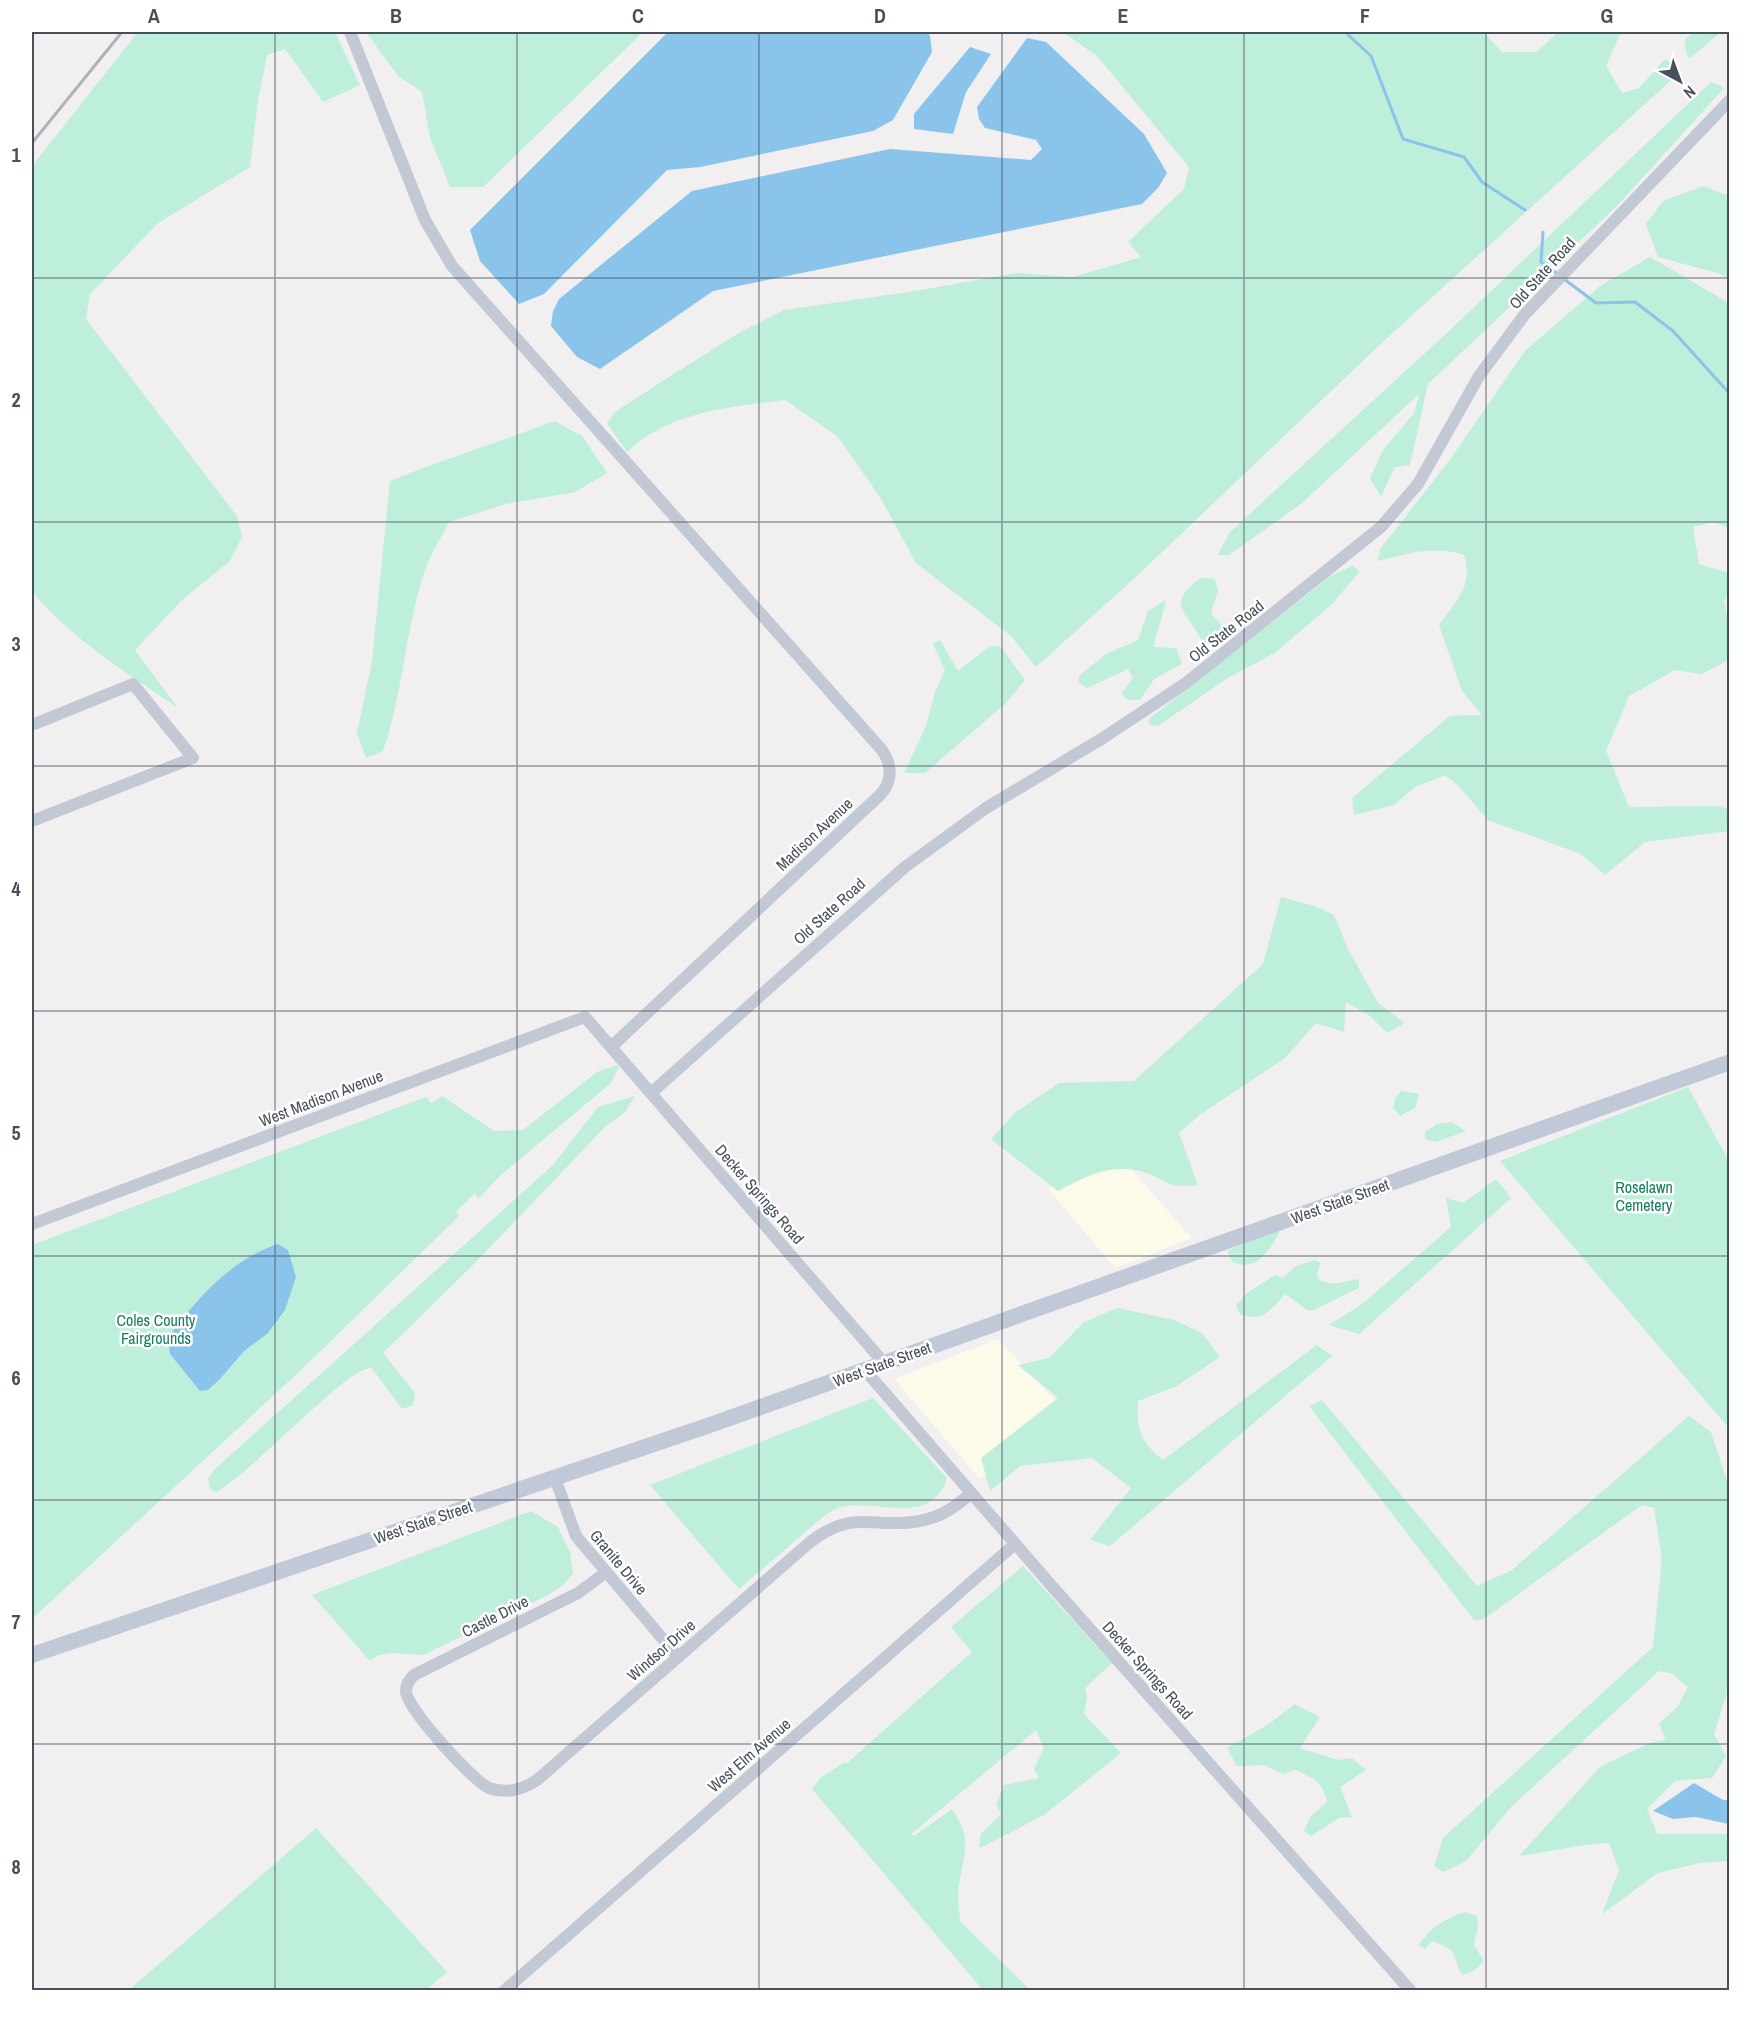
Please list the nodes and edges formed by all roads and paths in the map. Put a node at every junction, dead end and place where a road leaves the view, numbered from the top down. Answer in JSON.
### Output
{"nodes":[{"id":1,"x":350,"y":32,"type":"edge"},
{"id":2,"x":1730,"y":100,"type":"edge"},
{"id":3,"x":32,"y":725,"type":"edge"},
{"id":4,"x":32,"y":821,"type":"edge"},
{"id":5,"x":611,"y":1047,"type":"junction"},
{"id":6,"x":1730,"y":1062,"type":"edge"},
{"id":7,"x":651,"y":1093,"type":"junction"},
{"id":8,"x":32,"y":1224,"type":"edge"},
{"id":9,"x":884,"y":1363,"type":"junction"},
{"id":10,"x":865,"y":1370,"type":"junction"},
{"id":11,"x":555,"y":1478,"type":"junction"},
{"id":12,"x":971,"y":1493,"type":"junction"},
{"id":13,"x":1016,"y":1544,"type":"junction"},
{"id":14,"x":605,"y":1573,"type":"junction"},
{"id":15,"x":32,"y":1655,"type":"edge"},
{"id":16,"x":678,"y":1657,"type":"junction"},
{"id":17,"x":406,"y":1692,"type":"joint"},
{"id":18,"x":505,"y":1990,"type":"edge"},
{"id":19,"x":1410,"y":1990,"type":"edge"}],
"edges":[{"from":1,"to":5,"type":"street","name":"Madison Avenue"},
{"from":2,"to":7,"type":"street","name":"Old State Road"},
{"from":3,"to":4,"type":"street"},
{"from":5,"to":7,"type":"street","name":"Decker Springs Road"},
{"from":5,"to":8,"type":"street","name":"West Madison Avenue"},
{"from":6,"to":9,"type":"street","name":"West State Street"},
{"from":7,"to":9,"type":"street","name":"Decker Springs Road"},
{"from":9,"to":10,"type":"street","name":"West State Street"},
{"from":10,"to":11,"type":"street","name":"West State Street"},
{"from":10,"to":12,"type":"street","name":"Decker Springs Road"},
{"from":11,"to":14,"type":"street","name":"Granite Drive"},
{"from":11,"to":15,"type":"street","name":"West State Street"},
{"from":12,"to":13,"type":"street","name":"Decker Springs Road"},
{"from":12,"to":16,"type":"street","name":"Windsor Drive"},
{"from":13,"to":18,"type":"street","name":"West Elm Avenue"},
{"from":13,"to":19,"type":"street","name":"Decker Springs Road"},
{"from":14,"to":16,"type":"street","name":"Granite Drive"},
{"from":14,"to":17,"type":"street","name":"Castle Drive"},
{"from":16,"to":17,"type":"street","name":"Windsor Drive"}]}
